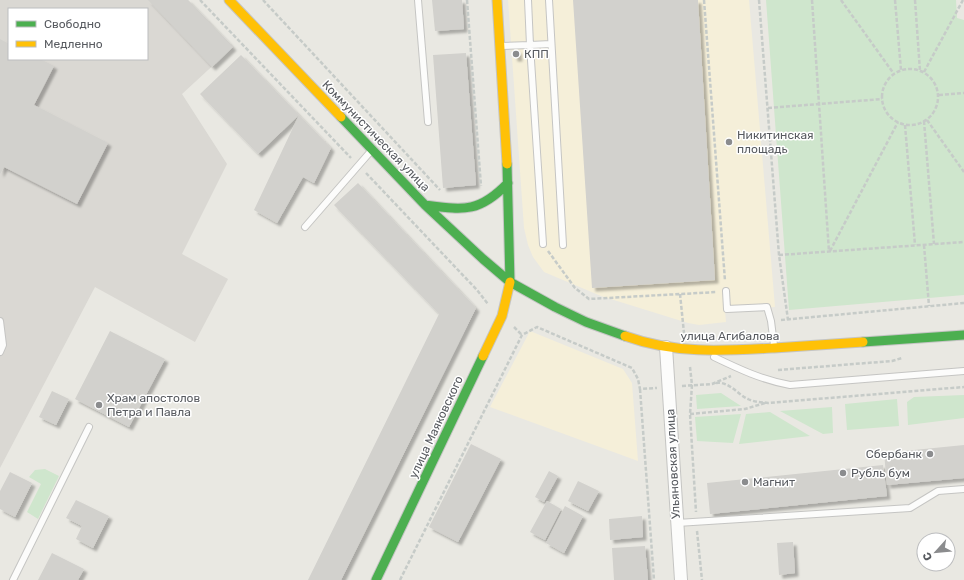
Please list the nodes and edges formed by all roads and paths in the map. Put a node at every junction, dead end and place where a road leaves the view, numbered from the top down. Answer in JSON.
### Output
{"nodes":[{"id":1,"x":229,"y":0,"type":"edge"},
{"id":2,"x":263,"y":0,"type":"edge"},
{"id":3,"x":418,"y":0,"type":"edge"},
{"id":4,"x":467,"y":0,"type":"edge"},
{"id":5,"x":497,"y":0,"type":"edge"},
{"id":6,"x":528,"y":0,"type":"edge"},
{"id":7,"x":549,"y":0,"type":"edge"},
{"id":8,"x":704,"y":0,"type":"edge"},
{"id":9,"x":759,"y":0,"type":"edge"},
{"id":10,"x":812,"y":0,"type":"edge"},
{"id":11,"x":841,"y":0,"type":"edge"},
{"id":12,"x":895,"y":0,"type":"edge"},
{"id":13,"x":915,"y":0,"type":"edge"},
{"id":14,"x":963,"y":0,"type":"edge"},
{"id":15,"x":551,"y":44,"type":"junction"},
{"id":16,"x":530,"y":45,"type":"junction"},
{"id":17,"x":500,"y":47,"type":"junction"},
{"id":18,"x":901,"y":70,"type":"junction"},
{"id":19,"x":920,"y":71,"type":"junction"},
{"id":20,"x":924,"y":72,"type":"junction"},
{"id":21,"x":894,"y":74,"type":"junction"},
{"id":22,"x":964,"y":93,"type":"edge"},
{"id":23,"x":938,"y":95,"type":"junction"},
{"id":24,"x":882,"y":99,"type":"junction"},
{"id":25,"x":819,"y":104,"type":"junction"},
{"id":26,"x":768,"y":108,"type":"junction"},
{"id":27,"x":926,"y":121,"type":"junction"},
{"id":28,"x":428,"y":122,"type":"dead end"},
{"id":29,"x":898,"y":122,"type":"junction"},
{"id":30,"x":905,"y":125,"type":"junction"},
{"id":31,"x":372,"y":150,"type":"junction"},
{"id":32,"x":964,"y":172,"type":"edge"},
{"id":33,"x":508,"y":183,"type":"junction"},
{"id":34,"x":482,"y":192,"type":"dead end"},
{"id":35,"x":442,"y":193,"type":"dead end"},
{"id":36,"x":425,"y":205,"type":"junction"},
{"id":37,"x":305,"y":227,"type":"dead end"},
{"id":38,"x":964,"y":242,"type":"edge"},
{"id":39,"x":543,"y":244,"type":"joint"},
{"id":40,"x":934,"y":244,"type":"junction"},
{"id":41,"x":563,"y":245,"type":"dead end"},
{"id":42,"x":924,"y":245,"type":"junction"},
{"id":43,"x":915,"y":246,"type":"junction"},
{"id":44,"x":829,"y":252,"type":"junction"},
{"id":45,"x":779,"y":255,"type":"junction"},
{"id":46,"x":510,"y":282,"type":"junction"},
{"id":47,"x":726,"y":291,"type":"junction"},
{"id":48,"x":964,"y":303,"type":"edge"},
{"id":49,"x":929,"y":306,"type":"junction"},
{"id":50,"x":788,"y":320,"type":"junction"},
{"id":51,"x":0,"y":321,"type":"edge"},
{"id":52,"x":771,"y":321,"type":"junction"},
{"id":53,"x":964,"y":335,"type":"edge"},
{"id":54,"x":666,"y":347,"type":"junction"},
{"id":55,"x":774,"y":348,"type":"junction"},
{"id":56,"x":700,"y":350,"type":"junction"},
{"id":57,"x":0,"y":352,"type":"edge"},
{"id":58,"x":907,"y":358,"type":"dead end"},
{"id":59,"x":964,"y":370,"type":"edge"},
{"id":60,"x":774,"y":371,"type":"dead end"},
{"id":61,"x":749,"y":374,"type":"junction"},
{"id":62,"x":712,"y":384,"type":"junction"},
{"id":63,"x":692,"y":385,"type":"junction"},
{"id":64,"x":964,"y":387,"type":"edge"},
{"id":65,"x":669,"y":388,"type":"junction"},
{"id":66,"x":640,"y":389,"type":"junction"},
{"id":67,"x":768,"y":403,"type":"junction"},
{"id":68,"x":690,"y":414,"type":"junction"},
{"id":69,"x":89,"y":427,"type":"dead end"},
{"id":70,"x":964,"y":489,"type":"edge"},
{"id":71,"x":697,"y":522,"type":"junction"},
{"id":72,"x":677,"y":523,"type":"junction"},
{"id":73,"x":13,"y":580,"type":"edge"},
{"id":74,"x":376,"y":580,"type":"edge"},
{"id":75,"x":400,"y":580,"type":"edge"},
{"id":76,"x":654,"y":580,"type":"edge"},
{"id":77,"x":681,"y":580,"type":"edge"},
{"id":78,"x":702,"y":580,"type":"edge"}],
"edges":[{"from":1,"to":31,"type":"main road","name":"Коммунистическая улица"},
{"from":2,"to":35,"type":"path"},
{"from":3,"to":28,"type":"lane"},
{"from":4,"to":34,"type":"path"},
{"from":5,"to":17,"type":"main road"},
{"from":6,"to":16,"type":"lane"},
{"from":7,"to":15,"type":"lane"},
{"from":8,"to":47,"type":"path"},
{"from":9,"to":26,"type":"path"},
{"from":10,"to":25,"type":"path"},
{"from":11,"to":21,"type":"path"},
{"from":12,"to":18,"type":"path"},
{"from":13,"to":19,"type":"path"},
{"from":14,"to":20,"type":"path"},
{"from":15,"to":16,"type":"lane"},
{"from":15,"to":41,"type":"lane"},
{"from":16,"to":17,"type":"lane"},
{"from":16,"to":39,"type":"lane"},
{"from":17,"to":33,"type":"main road"},
{"from":18,"to":19,"type":"path"},
{"from":18,"to":21,"type":"path"},
{"from":19,"to":20,"type":"path"},
{"from":20,"to":23,"type":"path"},
{"from":21,"to":24,"type":"path"},
{"from":22,"to":23,"type":"path"},
{"from":23,"to":27,"type":"path"},
{"from":24,"to":25,"type":"path"},
{"from":24,"to":29,"type":"path"},
{"from":25,"to":26,"type":"path"},
{"from":25,"to":44,"type":"path"},
{"from":26,"to":45,"type":"path"},
{"from":27,"to":30,"type":"path"},
{"from":27,"to":32,"type":"path"},
{"from":27,"to":40,"type":"path"},
{"from":29,"to":30,"type":"path"},
{"from":29,"to":44,"type":"path"},
{"from":30,"to":43,"type":"path"},
{"from":31,"to":36,"type":"main road","name":"Коммунистическая улица"},
{"from":31,"to":37,"type":"lane"},
{"from":33,"to":36,"type":"main road"},
{"from":33,"to":46,"type":"main road"},
{"from":36,"to":46,"type":"main road","name":"Коммунистическая улица"},
{"from":38,"to":40,"type":"path"},
{"from":39,"to":47,"type":"path"},
{"from":40,"to":42,"type":"path"},
{"from":42,"to":43,"type":"path"},
{"from":42,"to":49,"type":"path"},
{"from":43,"to":44,"type":"path"},
{"from":44,"to":45,"type":"path"},
{"from":45,"to":50,"type":"path"},
{"from":46,"to":54,"type":"main road","name":"улица Агибалова"},
{"from":46,"to":74,"type":"main road","name":"улица Маяковского"},
{"from":47,"to":52,"type":"lane"},
{"from":48,"to":49,"type":"path"},
{"from":49,"to":50,"type":"path"},
{"from":50,"to":52,"type":"path"},
{"from":51,"to":57,"type":"lane"},
{"from":52,"to":55,"type":"lane"},
{"from":53,"to":55,"type":"main road","name":"улица Агибалова"},
{"from":54,"to":56,"type":"main road","name":"улица Агибалова"},
{"from":54,"to":65,"type":"street","name":"Ульяновская улица"},
{"from":55,"to":56,"type":"main road","name":"улица Агибалова"},
{"from":56,"to":61,"type":"lane"},
{"from":58,"to":60,"type":"path"},
{"from":59,"to":61,"type":"lane"},
{"from":61,"to":62,"type":"path"},
{"from":62,"to":63,"type":"path"},
{"from":62,"to":67,"type":"path"},
{"from":63,"to":65,"type":"path"},
{"from":63,"to":68,"type":"path"},
{"from":64,"to":67,"type":"path"},
{"from":65,"to":66,"type":"path"},
{"from":65,"to":72,"type":"street","name":"Ульяновская улица"},
{"from":66,"to":75,"type":"path"},
{"from":66,"to":76,"type":"path"},
{"from":67,"to":68,"type":"path"},
{"from":68,"to":71,"type":"path"},
{"from":69,"to":73,"type":"lane"},
{"from":70,"to":71,"type":"lane"},
{"from":71,"to":72,"type":"lane"},
{"from":71,"to":78,"type":"path"},
{"from":72,"to":77,"type":"street","name":"Ульяновская улица"}]}
